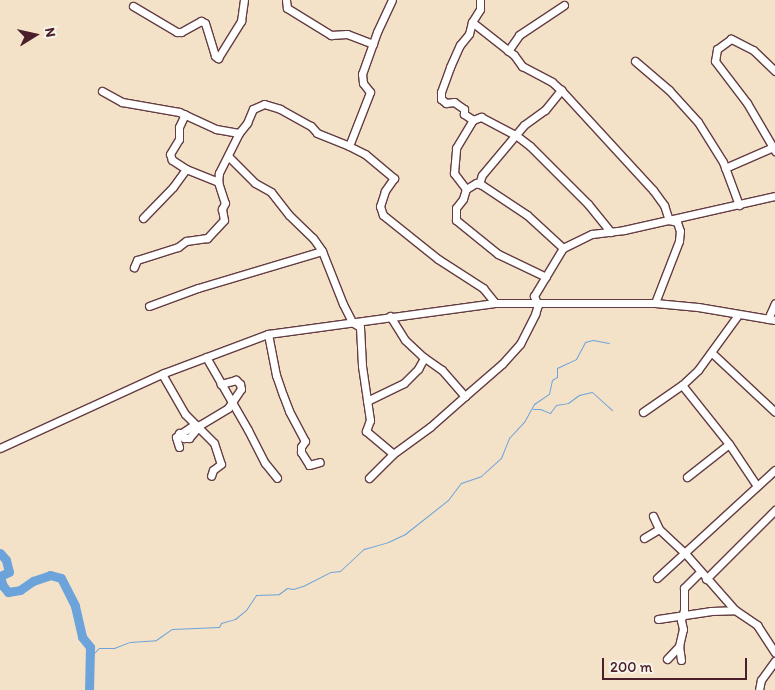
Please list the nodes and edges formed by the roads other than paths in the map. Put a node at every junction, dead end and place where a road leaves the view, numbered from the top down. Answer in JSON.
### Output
{"nodes":[{"id":1,"x":244,"y":0,"type":"edge"},
{"id":2,"x":286,"y":0,"type":"edge"},
{"id":3,"x":392,"y":0,"type":"edge"},
{"id":4,"x":480,"y":0,"type":"edge"},
{"id":5,"x":564,"y":5,"type":"dead end"},
{"id":6,"x":133,"y":6,"type":"dead end"},
{"id":7,"x":472,"y":22,"type":"junction"},
{"id":8,"x":373,"y":44,"type":"junction"},
{"id":9,"x":508,"y":51,"type":"junction"},
{"id":10,"x":635,"y":61,"type":"dead end"},
{"id":11,"x":775,"y":71,"type":"edge"},
{"id":12,"x":561,"y":90,"type":"junction"},
{"id":13,"x":102,"y":91,"type":"dead end"},
{"id":14,"x":186,"y":114,"type":"junction"},
{"id":15,"x":473,"y":120,"type":"junction"},
{"id":16,"x":238,"y":133,"type":"junction"},
{"id":17,"x":518,"y":136,"type":"junction"},
{"id":18,"x":349,"y":146,"type":"junction"},
{"id":19,"x":774,"y":149,"type":"edge"},
{"id":20,"x":228,"y":156,"type":"junction"},
{"id":21,"x":725,"y":168,"type":"junction"},
{"id":22,"x":186,"y":169,"type":"junction"},
{"id":23,"x":218,"y":182,"type":"junction"},
{"id":24,"x":479,"y":184,"type":"junction"},
{"id":25,"x":466,"y":189,"type":"junction"},
{"id":26,"x":775,"y":196,"type":"edge"},
{"id":27,"x":739,"y":206,"type":"junction"},
{"id":28,"x":143,"y":218,"type":"dead end"},
{"id":29,"x":669,"y":220,"type":"junction"},
{"id":30,"x":611,"y":232,"type":"junction"},
{"id":31,"x":563,"y":248,"type":"junction"},
{"id":32,"x":322,"y":251,"type":"junction"},
{"id":33,"x":134,"y":266,"type":"dead end"},
{"id":34,"x":546,"y":277,"type":"junction"},
{"id":35,"x":495,"y":302,"type":"junction"},
{"id":36,"x":536,"y":302,"type":"junction"},
{"id":37,"x":656,"y":303,"type":"junction"},
{"id":38,"x":775,"y":303,"type":"edge"},
{"id":39,"x":149,"y":306,"type":"dead end"},
{"id":40,"x":738,"y":314,"type":"junction"},
{"id":41,"x":390,"y":316,"type":"junction"},
{"id":42,"x":772,"y":319,"type":"edge"},
{"id":43,"x":352,"y":322,"type":"junction"},
{"id":44,"x":268,"y":334,"type":"junction"},
{"id":45,"x":712,"y":353,"type":"junction"},
{"id":46,"x":206,"y":357,"type":"junction"},
{"id":47,"x":424,"y":358,"type":"junction"},
{"id":48,"x":162,"y":374,"type":"junction"},
{"id":49,"x":222,"y":384,"type":"junction"},
{"id":50,"x":682,"y":385,"type":"junction"},
{"id":51,"x":465,"y":396,"type":"junction"},
{"id":52,"x":367,"y":401,"type":"junction"},
{"id":53,"x":232,"y":402,"type":"junction"},
{"id":54,"x":643,"y":412,"type":"dead end"},
{"id":55,"x":775,"y":412,"type":"edge"},
{"id":56,"x":196,"y":427,"type":"junction"},
{"id":57,"x":729,"y":444,"type":"junction"},
{"id":58,"x":178,"y":447,"type":"dead end"},
{"id":59,"x":0,"y":448,"type":"edge"},
{"id":60,"x":393,"y":454,"type":"junction"},
{"id":61,"x":320,"y":462,"type":"dead end"},
{"id":62,"x":775,"y":470,"type":"edge"},
{"id":63,"x":211,"y":476,"type":"dead end"},
{"id":64,"x":687,"y":477,"type":"dead end"},
{"id":65,"x":277,"y":478,"type":"dead end"},
{"id":66,"x":369,"y":478,"type":"dead end"},
{"id":67,"x":757,"y":486,"type":"junction"},
{"id":68,"x":775,"y":510,"type":"edge"},
{"id":69,"x":653,"y":516,"type":"dead end"},
{"id":70,"x":659,"y":528,"type":"junction"},
{"id":71,"x":644,"y":538,"type":"dead end"},
{"id":72,"x":684,"y":552,"type":"junction"},
{"id":73,"x":700,"y":572,"type":"junction"},
{"id":74,"x":657,"y":578,"type":"dead end"},
{"id":75,"x":706,"y":579,"type":"junction"},
{"id":76,"x":683,"y":604,"type":"junction"},
{"id":77,"x":735,"y":610,"type":"junction"},
{"id":78,"x":682,"y":617,"type":"junction"},
{"id":79,"x":668,"y":618,"type":"junction"},
{"id":80,"x":658,"y":619,"type":"dead end"},
{"id":81,"x":678,"y":646,"type":"junction"},
{"id":82,"x":775,"y":653,"type":"edge"},
{"id":83,"x":666,"y":659,"type":"dead end"},
{"id":84,"x":681,"y":660,"type":"dead end"},
{"id":85,"x":775,"y":661,"type":"edge"},
{"id":86,"x":759,"y":690,"type":"edge"}],
"edges":[{"from":1,"to":6,"type":"street"},
{"from":2,"to":8,"type":"street"},
{"from":3,"to":8,"type":"street"},
{"from":4,"to":7,"type":"street"},
{"from":5,"to":9,"type":"street"},
{"from":7,"to":9,"type":"street"},
{"from":7,"to":15,"type":"street"},
{"from":8,"to":18,"type":"street"},
{"from":9,"to":12,"type":"street"},
{"from":10,"to":21,"type":"street"},
{"from":11,"to":19,"type":"street"},
{"from":12,"to":17,"type":"street"},
{"from":12,"to":29,"type":"street"},
{"from":13,"to":14,"type":"street"},
{"from":14,"to":16,"type":"street"},
{"from":14,"to":22,"type":"street"},
{"from":15,"to":17,"type":"street"},
{"from":15,"to":25,"type":"street"},
{"from":16,"to":18,"type":"street"},
{"from":16,"to":20,"type":"street"},
{"from":17,"to":24,"type":"street"},
{"from":17,"to":30,"type":"street"},
{"from":18,"to":35,"type":"street"},
{"from":19,"to":21,"type":"street"},
{"from":20,"to":23,"type":"street"},
{"from":20,"to":32,"type":"street"},
{"from":21,"to":27,"type":"street"},
{"from":22,"to":23,"type":"street"},
{"from":22,"to":28,"type":"street"},
{"from":23,"to":33,"type":"street"},
{"from":24,"to":25,"type":"street"},
{"from":24,"to":31,"type":"street"},
{"from":25,"to":34,"type":"street"},
{"from":26,"to":27,"type":"street"},
{"from":27,"to":29,"type":"street"},
{"from":29,"to":30,"type":"street"},
{"from":29,"to":37,"type":"street"},
{"from":30,"to":31,"type":"street"},
{"from":31,"to":34,"type":"street"},
{"from":32,"to":39,"type":"street"},
{"from":32,"to":43,"type":"street"},
{"from":34,"to":36,"type":"street"},
{"from":35,"to":36,"type":"street"},
{"from":35,"to":41,"type":"street"},
{"from":36,"to":37,"type":"street"},
{"from":36,"to":51,"type":"street"},
{"from":37,"to":40,"type":"street"},
{"from":38,"to":42,"type":"street"},
{"from":40,"to":42,"type":"street"},
{"from":40,"to":45,"type":"street"},
{"from":41,"to":43,"type":"street"},
{"from":41,"to":47,"type":"street"},
{"from":43,"to":44,"type":"street"},
{"from":43,"to":52,"type":"street"},
{"from":44,"to":46,"type":"street"},
{"from":44,"to":61,"type":"street"},
{"from":45,"to":50,"type":"street"},
{"from":45,"to":55,"type":"street"},
{"from":46,"to":48,"type":"street"},
{"from":46,"to":49,"type":"street"},
{"from":47,"to":51,"type":"street"},
{"from":47,"to":52,"type":"street"},
{"from":48,"to":56,"type":"street"},
{"from":48,"to":59,"type":"street"},
{"from":49,"to":53,"type":"street"},
{"from":49,"to":53,"type":"street"},
{"from":50,"to":54,"type":"street"},
{"from":50,"to":57,"type":"street"},
{"from":51,"to":60,"type":"street"},
{"from":52,"to":60,"type":"street"},
{"from":53,"to":56,"type":"street"},
{"from":53,"to":65,"type":"street"},
{"from":56,"to":58,"type":"street"},
{"from":56,"to":63,"type":"street"},
{"from":57,"to":64,"type":"street"},
{"from":57,"to":67,"type":"street"},
{"from":60,"to":66,"type":"street"},
{"from":62,"to":67,"type":"street"},
{"from":67,"to":72,"type":"street"},
{"from":68,"to":75,"type":"street"},
{"from":69,"to":70,"type":"street"},
{"from":70,"to":71,"type":"street"},
{"from":70,"to":72,"type":"street"},
{"from":72,"to":73,"type":"street"},
{"from":72,"to":74,"type":"street"},
{"from":73,"to":75,"type":"street"},
{"from":73,"to":76,"type":"street"},
{"from":75,"to":77,"type":"street"},
{"from":76,"to":78,"type":"street"},
{"from":76,"to":79,"type":"street"},
{"from":77,"to":78,"type":"street"},
{"from":77,"to":82,"type":"street"},
{"from":78,"to":79,"type":"street"},
{"from":78,"to":81,"type":"street"},
{"from":79,"to":80,"type":"street"},
{"from":81,"to":83,"type":"street"},
{"from":81,"to":84,"type":"street"},
{"from":85,"to":86,"type":"street"}]}
